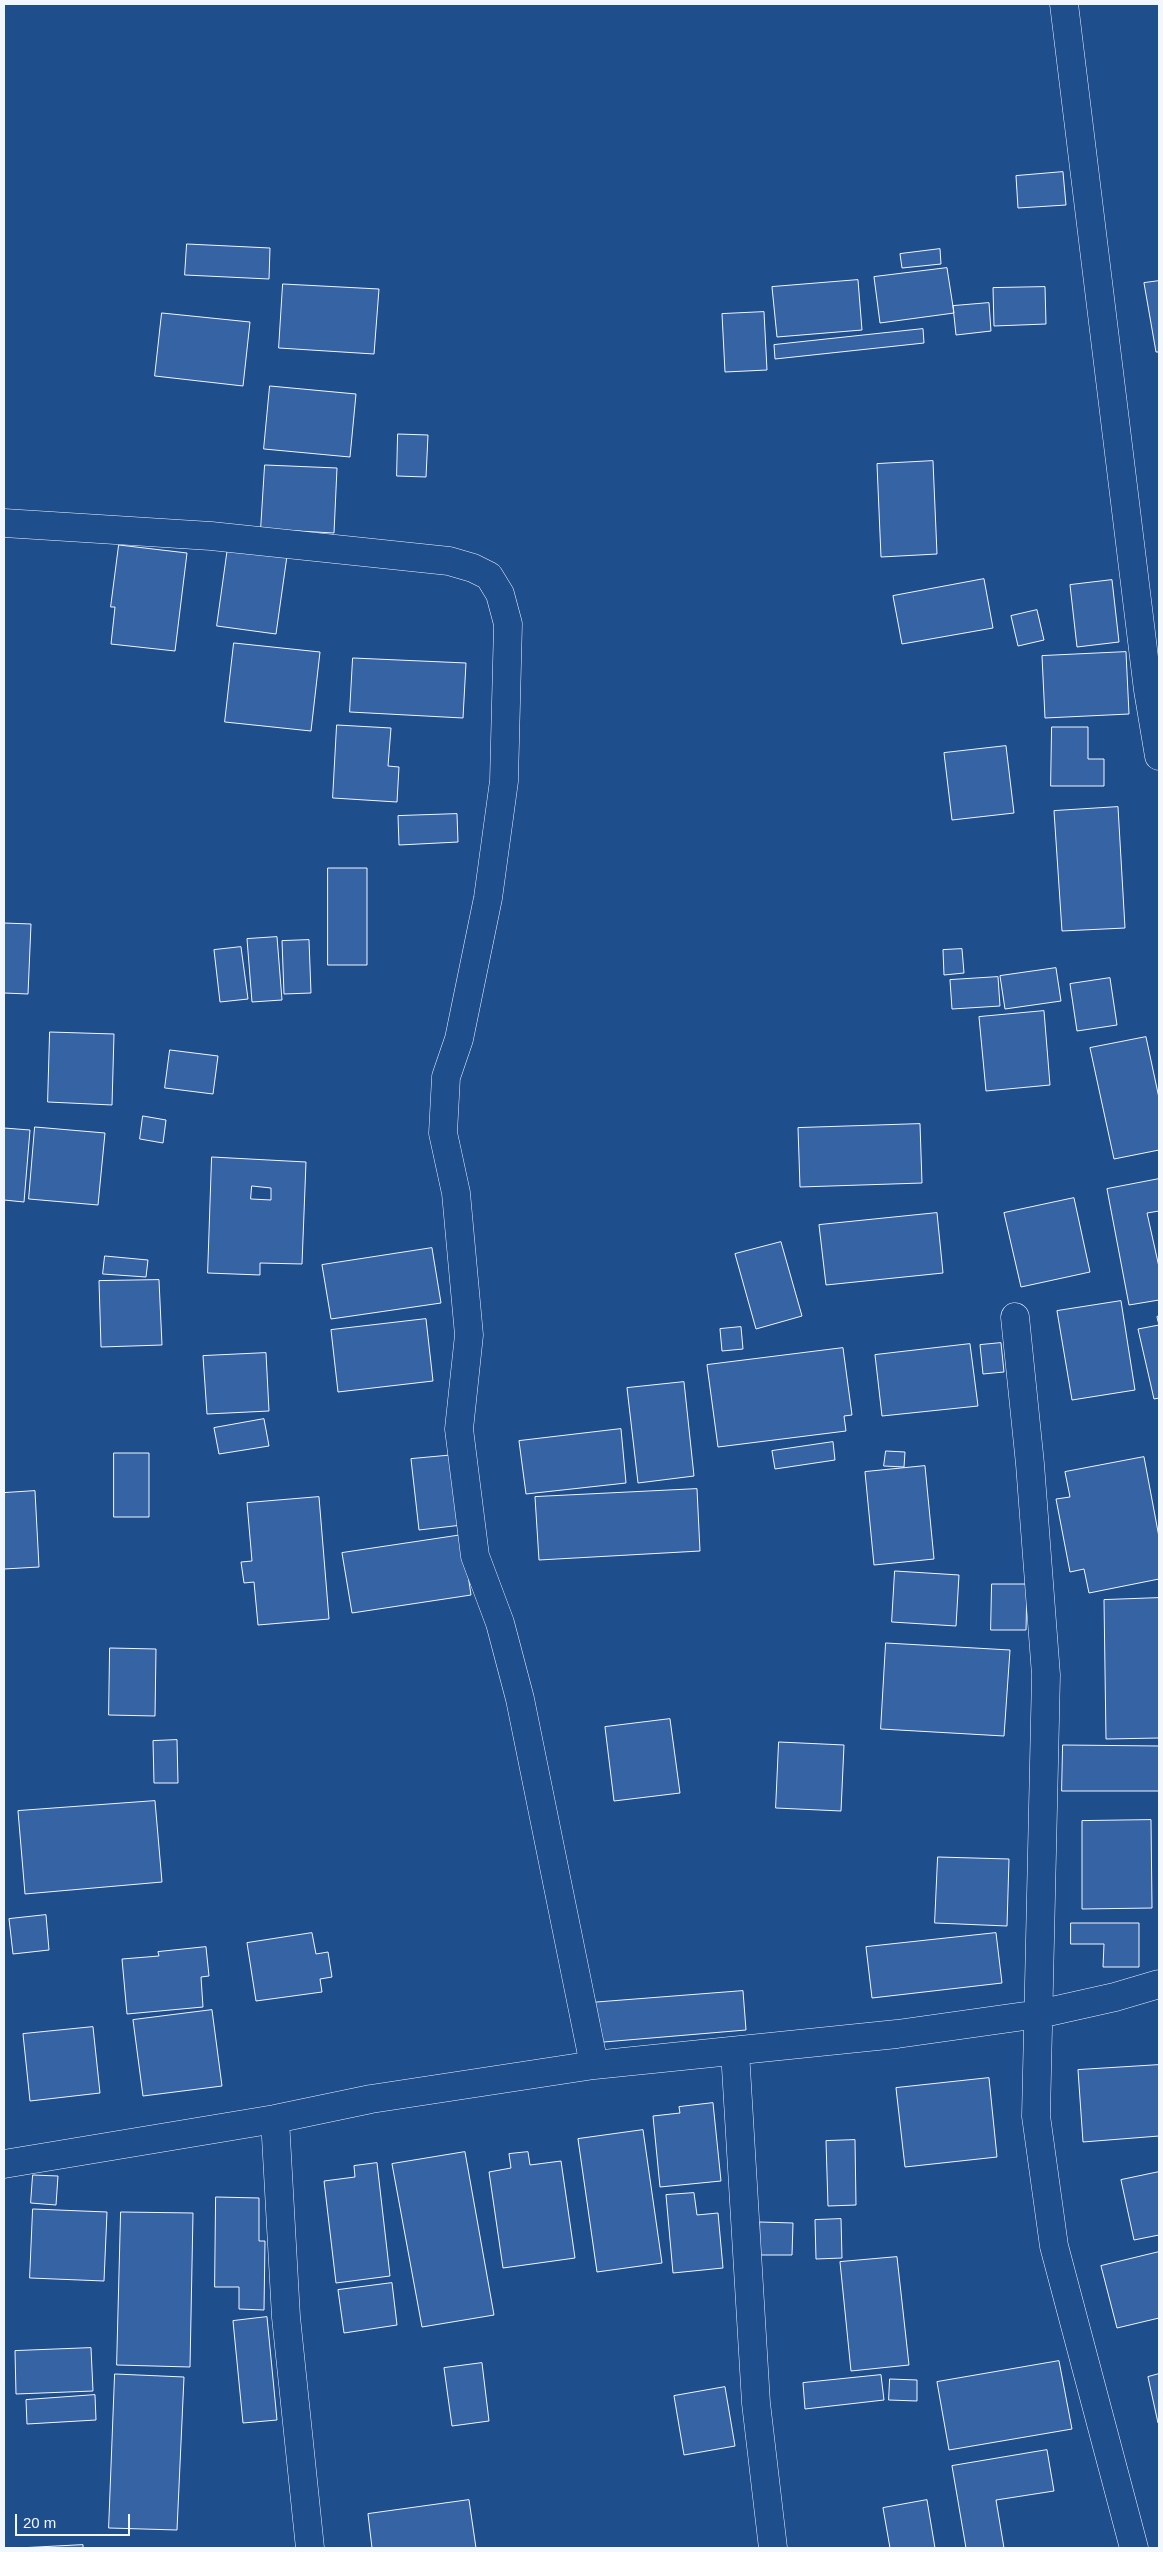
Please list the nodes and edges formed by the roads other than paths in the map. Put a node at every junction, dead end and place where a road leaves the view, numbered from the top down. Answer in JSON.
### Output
{"nodes":[{"id":1,"x":1064,"y":4,"type":"edge"},
{"id":2,"x":4,"y":522,"type":"edge"},
{"id":3,"x":1159,"y":756,"type":"edge"},
{"id":4,"x":1015,"y":1318,"type":"dead end"},
{"id":5,"x":1159,"y":1984,"type":"edge"},
{"id":6,"x":1039,"y":2014,"type":"junction"},
{"id":7,"x":735,"y":2051,"type":"junction"},
{"id":8,"x":594,"y":2065,"type":"junction"},
{"id":9,"x":276,"y":2119,"type":"junction"},
{"id":10,"x":4,"y":2164,"type":"edge"},
{"id":11,"x":310,"y":2548,"type":"edge"},
{"id":12,"x":774,"y":2548,"type":"edge"},
{"id":13,"x":1134,"y":2548,"type":"edge"}],
"edges":[{"from":1,"to":3,"type":"street"},
{"from":2,"to":8,"type":"street"},
{"from":4,"to":6,"type":"street"},
{"from":5,"to":6,"type":"street"},
{"from":6,"to":7,"type":"street"},
{"from":6,"to":13,"type":"street"},
{"from":7,"to":8,"type":"street"},
{"from":7,"to":12,"type":"street"},
{"from":8,"to":9,"type":"street"},
{"from":9,"to":10,"type":"street"},
{"from":9,"to":11,"type":"street"}]}
